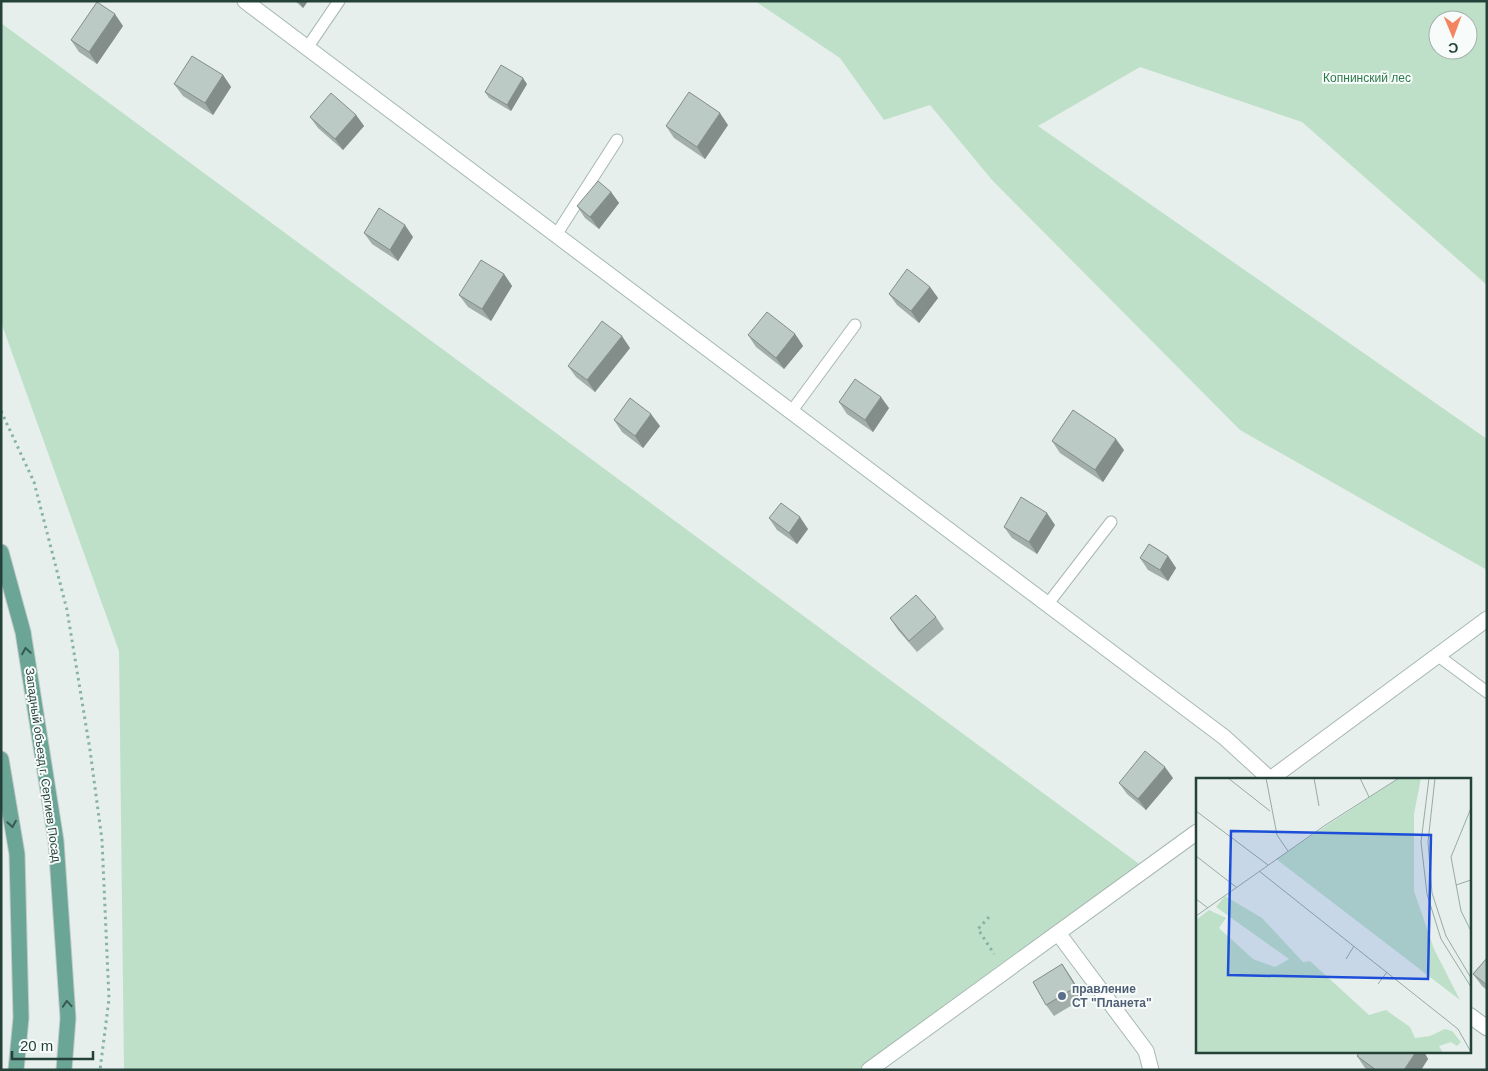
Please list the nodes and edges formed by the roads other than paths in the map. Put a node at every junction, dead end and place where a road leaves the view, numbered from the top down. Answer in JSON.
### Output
{"nodes":[{"id":1,"x":245,"y":1,"type":"edge"},
{"id":2,"x":339,"y":1,"type":"edge"},
{"id":3,"x":308,"y":48,"type":"junction"},
{"id":4,"x":617,"y":140,"type":"dead end"},
{"id":5,"x":556,"y":235,"type":"junction"},
{"id":6,"x":855,"y":325,"type":"dead end"},
{"id":7,"x":790,"y":412,"type":"junction"},
{"id":8,"x":1111,"y":522,"type":"dead end"},
{"id":9,"x":1,"y":552,"type":"edge"},
{"id":10,"x":1046,"y":605,"type":"junction"},
{"id":11,"x":1487,"y":619,"type":"edge"},
{"id":12,"x":1437,"y":656,"type":"junction"},
{"id":13,"x":1487,"y":692,"type":"edge"},
{"id":14,"x":1,"y":759,"type":"edge"},
{"id":15,"x":1269,"y":778,"type":"edge"},
{"id":16,"x":1271,"y":778,"type":"edge"},
{"id":17,"x":1196,"y":833,"type":"edge"},
{"id":18,"x":1058,"y":933,"type":"junction"},
{"id":19,"x":1470,"y":1016,"type":"edge"},
{"id":20,"x":1487,"y":1028,"type":"edge"},
{"id":21,"x":16,"y":1070,"type":"edge"},
{"id":22,"x":64,"y":1070,"type":"edge"},
{"id":23,"x":869,"y":1070,"type":"edge"},
{"id":24,"x":1151,"y":1070,"type":"edge"}],
"edges":[{"from":1,"to":3,"type":"street"},
{"from":2,"to":3,"type":"lane"},
{"from":3,"to":5,"type":"street"},
{"from":4,"to":5,"type":"lane"},
{"from":5,"to":7,"type":"street"},
{"from":6,"to":7,"type":"lane"},
{"from":7,"to":10,"type":"street"},
{"from":8,"to":10,"type":"lane"},
{"from":22,"to":9,"type":"main road","name":"Западный объезд г. Сергиев Посад","one_way":true},
{"from":10,"to":15,"type":"street"},
{"from":11,"to":12,"type":"street"},
{"from":12,"to":13,"type":"lane"},
{"from":12,"to":16,"type":"street"},
{"from":14,"to":21,"type":"main road","one_way":true},
{"from":17,"to":18,"type":"street"},
{"from":18,"to":23,"type":"street"},
{"from":18,"to":24,"type":"street"},
{"from":19,"to":20,"type":"street"}]}
